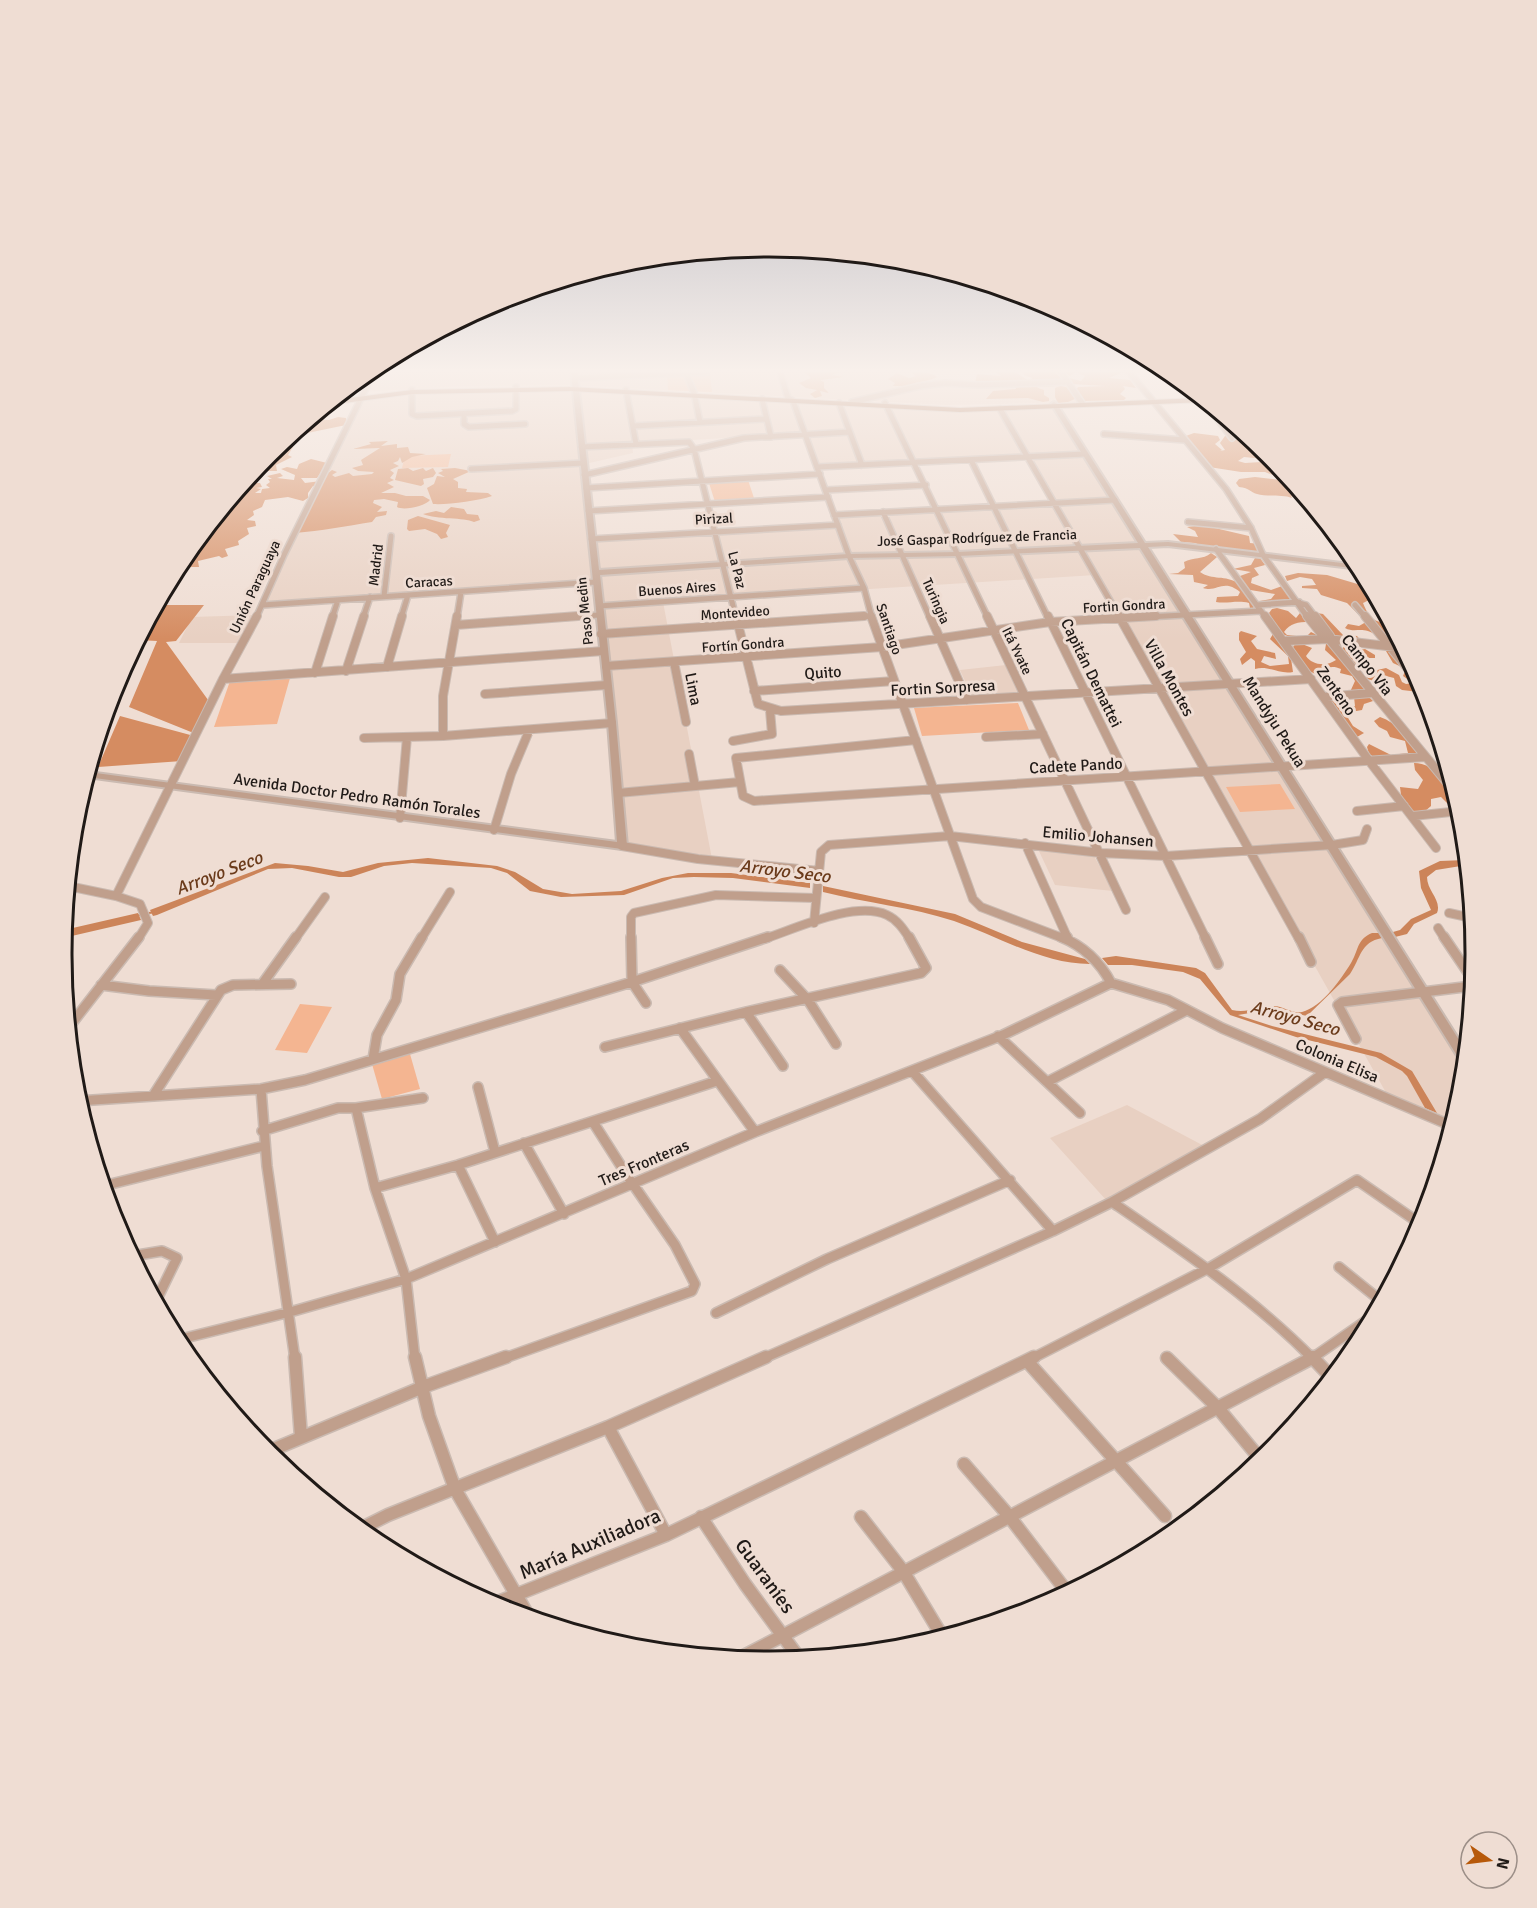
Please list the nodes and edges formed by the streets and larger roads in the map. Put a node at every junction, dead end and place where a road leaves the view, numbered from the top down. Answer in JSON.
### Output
{"nodes":[{"id":1,"x":331,"y":461,"type":"edge"},
{"id":2,"x":643,"y":461,"type":"edge"},
{"id":3,"x":697,"y":461,"type":"edge"},
{"id":4,"x":815,"y":461,"type":"edge"},
{"id":5,"x":860,"y":461,"type":"edge"},
{"id":6,"x":942,"y":461,"type":"edge"},
{"id":7,"x":972,"y":461,"type":"edge"},
{"id":8,"x":1030,"y":461,"type":"edge"},
{"id":9,"x":1089,"y":461,"type":"edge"},
{"id":10,"x":1202,"y":461,"type":"edge"},
{"id":11,"x":915,"y":462,"type":"junction"},
{"id":12,"x":583,"y":463,"type":"joint"},
{"id":13,"x":862,"y":465,"type":"junction"},
{"id":14,"x":471,"y":469,"type":"dead end"},
{"id":15,"x":818,"y":470,"type":"junction"},
{"id":16,"x":584,"y":475,"type":"junction"},
{"id":17,"x":702,"y":481,"type":"junction"},
{"id":18,"x":926,"y":485,"type":"junction"},
{"id":19,"x":586,"y":488,"type":"junction"},
{"id":20,"x":827,"y":494,"type":"junction"},
{"id":21,"x":1115,"y":501,"type":"junction"},
{"id":22,"x":1055,"y":503,"type":"junction"},
{"id":23,"x":708,"y":504,"type":"junction"},
{"id":24,"x":994,"y":507,"type":"junction"},
{"id":25,"x":937,"y":510,"type":"junction"},
{"id":26,"x":588,"y":512,"type":"junction"},
{"id":27,"x":883,"y":512,"type":"junction"},
{"id":28,"x":834,"y":515,"type":"junction"},
{"id":29,"x":1188,"y":522,"type":"dead end"},
{"id":30,"x":838,"y":525,"type":"junction"},
{"id":31,"x":1251,"y":528,"type":"junction"},
{"id":32,"x":715,"y":531,"type":"junction"},
{"id":33,"x":391,"y":536,"type":"dead end"},
{"id":34,"x":591,"y":539,"type":"junction"},
{"id":35,"x":1142,"y":546,"type":"junction"},
{"id":36,"x":1080,"y":548,"type":"junction"},
{"id":37,"x":1216,"y":549,"type":"junction"},
{"id":38,"x":1016,"y":551,"type":"junction"},
{"id":39,"x":958,"y":554,"type":"junction"},
{"id":40,"x":902,"y":555,"type":"junction"},
{"id":41,"x":1263,"y":555,"type":"junction"},
{"id":42,"x":849,"y":556,"type":"junction"},
{"id":43,"x":724,"y":565,"type":"junction"},
{"id":44,"x":1347,"y":565,"type":"edge"},
{"id":45,"x":596,"y":578,"type":"junction"},
{"id":46,"x":864,"y":588,"type":"junction"},
{"id":47,"x":461,"y":592,"type":"junction"},
{"id":48,"x":384,"y":596,"type":"junction"},
{"id":49,"x":408,"y":596,"type":"junction"},
{"id":50,"x":370,"y":597,"type":"junction"},
{"id":51,"x":731,"y":597,"type":"junction"},
{"id":52,"x":338,"y":600,"type":"junction"},
{"id":53,"x":1299,"y":602,"type":"junction"},
{"id":54,"x":263,"y":605,"type":"junction"},
{"id":55,"x":1355,"y":605,"type":"dead end"},
{"id":56,"x":1259,"y":608,"type":"junction"},
{"id":57,"x":599,"y":611,"type":"junction"},
{"id":58,"x":1187,"y":614,"type":"junction"},
{"id":59,"x":871,"y":616,"type":"junction"},
{"id":60,"x":1120,"y":618,"type":"junction"},
{"id":61,"x":1050,"y":622,"type":"junction"},
{"id":62,"x":456,"y":625,"type":"junction"},
{"id":63,"x":738,"y":625,"type":"junction"},
{"id":64,"x":994,"y":630,"type":"junction"},
{"id":65,"x":601,"y":634,"type":"junction"},
{"id":66,"x":939,"y":638,"type":"junction"},
{"id":67,"x":1328,"y":638,"type":"junction"},
{"id":68,"x":1284,"y":641,"type":"junction"},
{"id":69,"x":882,"y":647,"type":"junction"},
{"id":70,"x":1390,"y":647,"type":"junction"},
{"id":71,"x":1394,"y":647,"type":"edge"},
{"id":72,"x":603,"y":651,"type":"junction"},
{"id":73,"x":746,"y":657,"type":"junction"},
{"id":74,"x":1398,"y":657,"type":"edge"},
{"id":75,"x":674,"y":662,"type":"junction"},
{"id":76,"x":448,"y":663,"type":"junction"},
{"id":77,"x":606,"y":666,"type":"junction"},
{"id":78,"x":387,"y":667,"type":"junction"},
{"id":79,"x":346,"y":671,"type":"junction"},
{"id":80,"x":315,"y":673,"type":"junction"},
{"id":81,"x":223,"y":679,"type":"junction"},
{"id":82,"x":1311,"y":679,"type":"junction"},
{"id":83,"x":894,"y":681,"type":"junction"},
{"id":84,"x":1230,"y":684,"type":"junction"},
{"id":85,"x":607,"y":685,"type":"junction"},
{"id":86,"x":1159,"y":688,"type":"junction"},
{"id":87,"x":754,"y":691,"type":"junction"},
{"id":88,"x":1085,"y":692,"type":"junction"},
{"id":89,"x":1371,"y":693,"type":"junction"},
{"id":90,"x":485,"y":694,"type":"dead end"},
{"id":91,"x":1026,"y":696,"type":"junction"},
{"id":92,"x":1324,"y":697,"type":"junction"},
{"id":93,"x":967,"y":700,"type":"junction"},
{"id":94,"x":902,"y":703,"type":"junction"},
{"id":95,"x":758,"y":704,"type":"joint"},
{"id":96,"x":770,"y":710,"type":"junction"},
{"id":97,"x":686,"y":722,"type":"dead end"},
{"id":98,"x":612,"y":723,"type":"junction"},
{"id":99,"x":529,"y":731,"type":"junction"},
{"id":100,"x":1043,"y":734,"type":"junction"},
{"id":101,"x":443,"y":736,"type":"junction"},
{"id":102,"x":407,"y":737,"type":"junction"},
{"id":103,"x":986,"y":737,"type":"dead end"},
{"id":104,"x":364,"y":738,"type":"dead end"},
{"id":105,"x":916,"y":740,"type":"junction"},
{"id":106,"x":733,"y":741,"type":"dead end"},
{"id":107,"x":689,"y":754,"type":"dead end"},
{"id":108,"x":1425,"y":757,"type":"junction"},
{"id":109,"x":1370,"y":762,"type":"junction"},
{"id":110,"x":1282,"y":767,"type":"junction"},
{"id":111,"x":1206,"y":772,"type":"junction"},
{"id":112,"x":96,"y":776,"type":"edge"},
{"id":113,"x":1126,"y":776,"type":"junction"},
{"id":114,"x":1442,"y":776,"type":"edge"},
{"id":115,"x":1065,"y":780,"type":"junction"},
{"id":116,"x":740,"y":783,"type":"junction"},
{"id":117,"x":171,"y":786,"type":"junction"},
{"id":118,"x":695,"y":786,"type":"junction"},
{"id":119,"x":933,"y":788,"type":"junction"},
{"id":120,"x":618,"y":793,"type":"junction"},
{"id":121,"x":1404,"y":806,"type":"junction"},
{"id":122,"x":1357,"y":811,"type":"dead end"},
{"id":123,"x":1451,"y":812,"type":"edge"},
{"id":124,"x":1413,"y":816,"type":"junction"},
{"id":125,"x":400,"y":818,"type":"junction"},
{"id":126,"x":1367,"y":829,"type":"dead end"},
{"id":127,"x":494,"y":830,"type":"junction"},
{"id":128,"x":950,"y":836,"type":"junction"},
{"id":129,"x":1025,"y":843,"type":"junction"},
{"id":130,"x":1332,"y":845,"type":"junction"},
{"id":131,"x":622,"y":846,"type":"junction"},
{"id":132,"x":1436,"y":848,"type":"dead end"},
{"id":133,"x":1251,"y":850,"type":"junction"},
{"id":134,"x":1101,"y":852,"type":"junction"},
{"id":135,"x":1166,"y":856,"type":"junction"},
{"id":136,"x":819,"y":871,"type":"junction"},
{"id":137,"x":75,"y":888,"type":"edge"},
{"id":138,"x":816,"y":890,"type":"junction"},
{"id":139,"x":450,"y":892,"type":"dead end"},
{"id":140,"x":116,"y":896,"type":"junction"},
{"id":141,"x":325,"y":897,"type":"dead end"},
{"id":142,"x":1126,"y":910,"type":"dead end"},
{"id":143,"x":1449,"y":913,"type":"dead end"},
{"id":144,"x":1464,"y":916,"type":"edge"},
{"id":145,"x":814,"y":923,"type":"junction"},
{"id":146,"x":1438,"y":928,"type":"dead end"},
{"id":147,"x":1068,"y":940,"type":"junction"},
{"id":148,"x":1084,"y":949,"type":"joint"},
{"id":149,"x":1311,"y":962,"type":"dead end"},
{"id":150,"x":1218,"y":964,"type":"dead end"},
{"id":151,"x":1465,"y":967,"type":"edge"},
{"id":152,"x":780,"y":970,"type":"dead end"},
{"id":153,"x":632,"y":981,"type":"junction"},
{"id":154,"x":1111,"y":982,"type":"junction"},
{"id":155,"x":264,"y":983,"type":"junction"},
{"id":156,"x":291,"y":984,"type":"dead end"},
{"id":157,"x":101,"y":985,"type":"junction"},
{"id":158,"x":1464,"y":987,"type":"edge"},
{"id":159,"x":1423,"y":991,"type":"junction"},
{"id":160,"x":216,"y":995,"type":"junction"},
{"id":161,"x":808,"y":1000,"type":"junction"},
{"id":162,"x":646,"y":1002,"type":"dead end"},
{"id":163,"x":1187,"y":1010,"type":"junction"},
{"id":164,"x":746,"y":1012,"type":"junction"},
{"id":165,"x":75,"y":1019,"type":"edge"},
{"id":166,"x":680,"y":1029,"type":"junction"},
{"id":167,"x":998,"y":1036,"type":"junction"},
{"id":168,"x":1356,"y":1039,"type":"dead end"},
{"id":169,"x":836,"y":1044,"type":"dead end"},
{"id":170,"x":605,"y":1047,"type":"dead end"},
{"id":171,"x":1458,"y":1048,"type":"edge"},
{"id":172,"x":373,"y":1059,"type":"junction"},
{"id":173,"x":783,"y":1066,"type":"dead end"},
{"id":174,"x":913,"y":1072,"type":"junction"},
{"id":175,"x":1324,"y":1073,"type":"junction"},
{"id":176,"x":717,"y":1081,"type":"junction"},
{"id":177,"x":1047,"y":1082,"type":"junction"},
{"id":178,"x":478,"y":1087,"type":"dead end"},
{"id":179,"x":261,"y":1089,"type":"junction"},
{"id":180,"x":153,"y":1096,"type":"junction"},
{"id":181,"x":423,"y":1098,"type":"dead end"},
{"id":182,"x":88,"y":1100,"type":"edge"},
{"id":183,"x":356,"y":1108,"type":"junction"},
{"id":184,"x":1080,"y":1113,"type":"dead end"},
{"id":185,"x":593,"y":1122,"type":"junction"},
{"id":186,"x":1444,"y":1122,"type":"edge"},
{"id":187,"x":262,"y":1131,"type":"junction"},
{"id":188,"x":755,"y":1132,"type":"junction"},
{"id":189,"x":524,"y":1143,"type":"junction"},
{"id":190,"x":264,"y":1146,"type":"junction"},
{"id":191,"x":495,"y":1152,"type":"junction"},
{"id":192,"x":458,"y":1165,"type":"junction"},
{"id":193,"x":1010,"y":1180,"type":"junction"},
{"id":194,"x":111,"y":1184,"type":"edge"},
{"id":195,"x":632,"y":1184,"type":"junction"},
{"id":196,"x":375,"y":1188,"type":"junction"},
{"id":197,"x":1113,"y":1202,"type":"junction"},
{"id":198,"x":564,"y":1214,"type":"junction"},
{"id":199,"x":1413,"y":1219,"type":"edge"},
{"id":200,"x":1053,"y":1231,"type":"junction"},
{"id":201,"x":495,"y":1242,"type":"junction"},
{"id":202,"x":140,"y":1254,"type":"edge"},
{"id":203,"x":1209,"y":1268,"type":"junction"},
{"id":204,"x":1339,"y":1268,"type":"dead end"},
{"id":205,"x":406,"y":1279,"type":"junction"},
{"id":206,"x":160,"y":1293,"type":"edge"},
{"id":207,"x":1375,"y":1296,"type":"edge"},
{"id":208,"x":290,"y":1312,"type":"junction"},
{"id":209,"x":716,"y":1313,"type":"dead end"},
{"id":210,"x":1357,"y":1327,"type":"edge"},
{"id":211,"x":187,"y":1338,"type":"edge"},
{"id":212,"x":1167,"y":1358,"type":"dead end"},
{"id":213,"x":1313,"y":1358,"type":"junction"},
{"id":214,"x":1027,"y":1361,"type":"junction"},
{"id":215,"x":1326,"y":1371,"type":"edge"},
{"id":216,"x":423,"y":1387,"type":"junction"},
{"id":217,"x":1218,"y":1408,"type":"junction"},
{"id":218,"x":608,"y":1427,"type":"junction"},
{"id":219,"x":301,"y":1437,"type":"junction"},
{"id":220,"x":277,"y":1447,"type":"edge"},
{"id":221,"x":1255,"y":1452,"type":"edge"},
{"id":222,"x":1116,"y":1460,"type":"junction"},
{"id":223,"x":964,"y":1464,"type":"dead end"},
{"id":224,"x":455,"y":1488,"type":"junction"},
{"id":225,"x":1009,"y":1516,"type":"junction"},
{"id":226,"x":1165,"y":1516,"type":"dead end"},
{"id":227,"x":700,"y":1517,"type":"junction"},
{"id":228,"x":861,"y":1517,"type":"dead end"},
{"id":229,"x":370,"y":1525,"type":"edge"},
{"id":230,"x":666,"y":1535,"type":"junction"},
{"id":231,"x":903,"y":1571,"type":"junction"},
{"id":232,"x":1062,"y":1585,"type":"edge"},
{"id":233,"x":518,"y":1596,"type":"junction"},
{"id":234,"x":508,"y":1599,"type":"edge"},
{"id":235,"x":523,"y":1605,"type":"edge"},
{"id":236,"x":938,"y":1629,"type":"edge"},
{"id":237,"x":784,"y":1635,"type":"junction"},
{"id":238,"x":755,"y":1650,"type":"edge"},
{"id":239,"x":794,"y":1650,"type":"edge"}],
"edges":[{"from":1,"to":54,"type":"street","name":"Unión Paraguaya"},
{"from":2,"to":16,"type":"street"},
{"from":3,"to":17,"type":"street","name":"La Paz"},
{"from":4,"to":15,"type":"street","name":"Santiago"},
{"from":5,"to":13,"type":"street"},
{"from":6,"to":11,"type":"street"},
{"from":7,"to":24,"type":"street","name":"Capitán Demattei"},
{"from":8,"to":22,"type":"street","name":"Villa Montes"},
{"from":9,"to":21,"type":"street","name":"Mandyju Pekua"},
{"from":10,"to":31,"type":"street","name":"Campo Via"},
{"from":11,"to":13,"type":"street"},
{"from":11,"to":18,"type":"street","name":"Itá Yvate"},
{"from":12,"to":14,"type":"street"},
{"from":12,"to":16,"type":"street","name":"Paso Medin"},
{"from":13,"to":15,"type":"street"},
{"from":15,"to":17,"type":"street"},
{"from":15,"to":20,"type":"street","name":"Santiago"},
{"from":16,"to":19,"type":"street","name":"Paso Medin"},
{"from":17,"to":19,"type":"street"},
{"from":17,"to":23,"type":"street","name":"La Paz"},
{"from":18,"to":20,"type":"street"},
{"from":18,"to":25,"type":"street","name":"Itá Yvate"},
{"from":19,"to":26,"type":"street","name":"Paso Medin"},
{"from":20,"to":23,"type":"street"},
{"from":20,"to":28,"type":"street","name":"Santiago"},
{"from":21,"to":22,"type":"street"},
{"from":21,"to":35,"type":"street","name":"Mandyju Pekua"},
{"from":22,"to":24,"type":"street"},
{"from":22,"to":36,"type":"street","name":"Villa Montes"},
{"from":23,"to":26,"type":"street"},
{"from":23,"to":32,"type":"street","name":"La Paz"},
{"from":24,"to":25,"type":"street"},
{"from":24,"to":38,"type":"street","name":"Capitán Demattei"},
{"from":25,"to":27,"type":"street"},
{"from":25,"to":39,"type":"street","name":"Itá Yvate"},
{"from":26,"to":34,"type":"street","name":"Paso Medin"},
{"from":27,"to":28,"type":"street"},
{"from":27,"to":40,"type":"street","name":"Turingia"},
{"from":28,"to":30,"type":"street","name":"Santiago"},
{"from":29,"to":31,"type":"street"},
{"from":30,"to":32,"type":"street","name":"Pirizal"},
{"from":30,"to":42,"type":"street","name":"Santiago"},
{"from":31,"to":41,"type":"street","name":"Campo Via"},
{"from":32,"to":34,"type":"street","name":"Pirizal"},
{"from":32,"to":43,"type":"street","name":"La Paz"},
{"from":33,"to":48,"type":"street","name":"Madrid"},
{"from":34,"to":45,"type":"street","name":"Paso Medin"},
{"from":35,"to":36,"type":"street","name":"José Gaspar Rodríguez de Francia"},
{"from":35,"to":37,"type":"street","name":"José Gaspar Rodríguez de Francia"},
{"from":35,"to":58,"type":"street","name":"Mandyju Pekua"},
{"from":36,"to":38,"type":"street","name":"José Gaspar Rodríguez de Francia"},
{"from":36,"to":60,"type":"street","name":"Villa Montes"},
{"from":37,"to":41,"type":"street","name":"José Gaspar Rodríguez de Francia"},
{"from":37,"to":56,"type":"street","name":"Zenteno"},
{"from":38,"to":39,"type":"street","name":"José Gaspar Rodríguez de Francia"},
{"from":38,"to":61,"type":"street","name":"Capitán Demattei"},
{"from":39,"to":40,"type":"street","name":"José Gaspar Rodríguez de Francia"},
{"from":39,"to":64,"type":"street","name":"Itá Yvate"},
{"from":40,"to":42,"type":"street","name":"José Gaspar Rodríguez de Francia"},
{"from":40,"to":66,"type":"street","name":"Turingia"},
{"from":41,"to":44,"type":"street","name":"José Gaspar Rodríguez de Francia"},
{"from":41,"to":53,"type":"street","name":"Campo Via"},
{"from":42,"to":43,"type":"street","name":"José Gaspar Rodríguez de Francia"},
{"from":42,"to":46,"type":"street","name":"Santiago"},
{"from":43,"to":45,"type":"street","name":"José Gaspar Rodríguez de Francia"},
{"from":43,"to":51,"type":"street","name":"La Paz"},
{"from":45,"to":47,"type":"street","name":"Caracas"},
{"from":45,"to":57,"type":"street","name":"Paso Medin"},
{"from":46,"to":51,"type":"street","name":"Buenos Aires"},
{"from":46,"to":59,"type":"street","name":"Santiago"},
{"from":47,"to":49,"type":"street","name":"Caracas"},
{"from":47,"to":62,"type":"street"},
{"from":48,"to":49,"type":"street","name":"Caracas"},
{"from":48,"to":50,"type":"street","name":"Caracas"},
{"from":49,"to":78,"type":"street"},
{"from":50,"to":52,"type":"street","name":"Caracas"},
{"from":50,"to":79,"type":"street"},
{"from":51,"to":57,"type":"street","name":"Buenos Aires"},
{"from":51,"to":63,"type":"street","name":"La Paz"},
{"from":52,"to":54,"type":"street","name":"Caracas"},
{"from":52,"to":80,"type":"street"},
{"from":53,"to":56,"type":"street","name":"Fortin Gondra"},
{"from":53,"to":67,"type":"street","name":"Campo Via"},
{"from":54,"to":81,"type":"street","name":"Unión Paraguaya"},
{"from":55,"to":70,"type":"street"},
{"from":56,"to":58,"type":"street","name":"Fortin Gondra"},
{"from":56,"to":68,"type":"street","name":"Zenteno"},
{"from":57,"to":62,"type":"street","name":"Buenos Aires"},
{"from":57,"to":65,"type":"street","name":"Paso Medin"},
{"from":58,"to":60,"type":"street","name":"Fortin Gondra"},
{"from":58,"to":84,"type":"street","name":"Mandyju Pekua"},
{"from":59,"to":63,"type":"street","name":"Montevideo"},
{"from":59,"to":69,"type":"street","name":"Santiago"},
{"from":60,"to":61,"type":"street","name":"Fortin Gondra"},
{"from":60,"to":86,"type":"street","name":"Villa Montes"},
{"from":61,"to":64,"type":"street","name":"Fortin Gondra"},
{"from":61,"to":88,"type":"street","name":"Capitán Demattei"},
{"from":62,"to":76,"type":"street"},
{"from":63,"to":65,"type":"street","name":"Montevideo"},
{"from":63,"to":73,"type":"street","name":"La Paz"},
{"from":64,"to":66,"type":"street","name":"Fortin Gondra"},
{"from":64,"to":91,"type":"street","name":"Itá Yvate"},
{"from":65,"to":72,"type":"street","name":"Paso Medin"},
{"from":66,"to":69,"type":"street","name":"Fortin Gondra"},
{"from":66,"to":93,"type":"street","name":"Turingia"},
{"from":67,"to":68,"type":"street"},
{"from":67,"to":70,"type":"street"},
{"from":67,"to":89,"type":"street","name":"Campo Via"},
{"from":68,"to":82,"type":"street","name":"Zenteno"},
{"from":69,"to":73,"type":"street","name":"Fortín Gondra"},
{"from":69,"to":83,"type":"street","name":"Santiago"},
{"from":70,"to":71,"type":"street"},
{"from":70,"to":74,"type":"street"},
{"from":72,"to":76,"type":"street"},
{"from":72,"to":77,"type":"street","name":"Paso Medin"},
{"from":73,"to":75,"type":"street","name":"Fortín Gondra"},
{"from":73,"to":87,"type":"street","name":"La Paz"},
{"from":75,"to":77,"type":"street","name":"Fortín Gondra"},
{"from":75,"to":97,"type":"street","name":"Lima"},
{"from":76,"to":78,"type":"street"},
{"from":76,"to":101,"type":"street"},
{"from":77,"to":85,"type":"street","name":"Paso Medin"},
{"from":78,"to":79,"type":"street"},
{"from":79,"to":80,"type":"street"},
{"from":80,"to":81,"type":"street"},
{"from":81,"to":117,"type":"street","name":"Unión Paraguaya"},
{"from":82,"to":84,"type":"street","name":"Fortin Sorpresa"},
{"from":82,"to":92,"type":"street","name":"Zenteno"},
{"from":83,"to":87,"type":"street","name":"Quito"},
{"from":83,"to":94,"type":"street","name":"Santiago"},
{"from":84,"to":86,"type":"street","name":"Fortin Sorpresa"},
{"from":84,"to":110,"type":"street","name":"Mandyju Pekua"},
{"from":85,"to":90,"type":"street"},
{"from":85,"to":98,"type":"street","name":"Paso Medin"},
{"from":86,"to":88,"type":"street","name":"Fortin Sorpresa"},
{"from":86,"to":111,"type":"street","name":"Villa Montes"},
{"from":87,"to":95,"type":"street","name":"La Paz"},
{"from":88,"to":91,"type":"street","name":"Fortin Sorpresa"},
{"from":88,"to":113,"type":"street","name":"Capitán Demattei"},
{"from":89,"to":92,"type":"street"},
{"from":89,"to":108,"type":"street","name":"Campo Via"},
{"from":91,"to":93,"type":"street","name":"Fortin Sorpresa"},
{"from":91,"to":100,"type":"street","name":"Itá Yvate"},
{"from":92,"to":109,"type":"street","name":"Zenteno"},
{"from":93,"to":94,"type":"street","name":"Fortin Sorpresa"},
{"from":94,"to":96,"type":"street","name":"Fortin Sorpresa"},
{"from":94,"to":105,"type":"street","name":"Santiago"},
{"from":95,"to":96,"type":"street","name":"Fortin Sorpresa"},
{"from":96,"to":106,"type":"street"},
{"from":98,"to":99,"type":"street"},
{"from":98,"to":120,"type":"street","name":"Paso Medin"},
{"from":99,"to":101,"type":"street"},
{"from":99,"to":127,"type":"street"},
{"from":100,"to":103,"type":"street"},
{"from":100,"to":115,"type":"street","name":"Itá Yvate"},
{"from":101,"to":102,"type":"street"},
{"from":102,"to":104,"type":"street"},
{"from":102,"to":125,"type":"street"},
{"from":105,"to":116,"type":"street"},
{"from":105,"to":119,"type":"street","name":"Santiago"},
{"from":107,"to":118,"type":"street"},
{"from":108,"to":109,"type":"street","name":"Cadete Pando"},
{"from":108,"to":114,"type":"street","name":"Campo Via"},
{"from":109,"to":110,"type":"street","name":"Cadete Pando"},
{"from":109,"to":121,"type":"street","name":"Zenteno"},
{"from":110,"to":111,"type":"street","name":"Cadete Pando"},
{"from":110,"to":130,"type":"street","name":"Mandyju Pekua"},
{"from":111,"to":113,"type":"street","name":"Cadete Pando"},
{"from":111,"to":133,"type":"street","name":"Villa Montes"},
{"from":112,"to":117,"type":"street","name":"Avenida Doctor Pedro Ramón Torales"},
{"from":113,"to":115,"type":"street","name":"Cadete Pando"},
{"from":113,"to":135,"type":"street","name":"Capitán Demattei"},
{"from":115,"to":119,"type":"street","name":"Cadete Pando"},
{"from":115,"to":134,"type":"street","name":"Itá Yvate"},
{"from":116,"to":118,"type":"street"},
{"from":116,"to":119,"type":"street","name":"Cadete Pando"},
{"from":117,"to":125,"type":"street","name":"Avenida Doctor Pedro Ramón Torales"},
{"from":117,"to":140,"type":"street","name":"Unión Paraguaya"},
{"from":118,"to":120,"type":"street"},
{"from":119,"to":128,"type":"street","name":"Santiago"},
{"from":120,"to":131,"type":"street","name":"Paso Medin"},
{"from":121,"to":122,"type":"street"},
{"from":121,"to":124,"type":"street","name":"Zenteno"},
{"from":123,"to":124,"type":"street"},
{"from":124,"to":132,"type":"street","name":"Zenteno"},
{"from":125,"to":127,"type":"street","name":"Avenida Doctor Pedro Ramón Torales"},
{"from":126,"to":130,"type":"street","name":"Emilio Johansen"},
{"from":127,"to":131,"type":"street","name":"Avenida Doctor Pedro Ramón Torales"},
{"from":128,"to":129,"type":"street","name":"Emilio Johansen"},
{"from":128,"to":136,"type":"street","name":"Emilio Johansen"},
{"from":128,"to":147,"type":"street","name":"Santiago"},
{"from":129,"to":134,"type":"street","name":"Emilio Johansen"},
{"from":129,"to":147,"type":"street"},
{"from":130,"to":133,"type":"street","name":"Emilio Johansen"},
{"from":130,"to":159,"type":"street","name":"Mandyju Pekua"},
{"from":131,"to":136,"type":"street"},
{"from":133,"to":135,"type":"street","name":"Emilio Johansen"},
{"from":133,"to":149,"type":"street","name":"Villa Montes"},
{"from":134,"to":135,"type":"street","name":"Emilio Johansen"},
{"from":134,"to":142,"type":"street","name":"Itá Yvate"},
{"from":135,"to":150,"type":"street","name":"Capitán Demattei"},
{"from":136,"to":138,"type":"street"},
{"from":137,"to":140,"type":"street"},
{"from":138,"to":145,"type":"street"},
{"from":138,"to":153,"type":"street"},
{"from":139,"to":172,"type":"street"},
{"from":140,"to":157,"type":"street"},
{"from":141,"to":155,"type":"street"},
{"from":143,"to":144,"type":"street"},
{"from":145,"to":153,"type":"street"},
{"from":145,"to":161,"type":"street"},
{"from":146,"to":151,"type":"street"},
{"from":147,"to":148,"type":"street"},
{"from":148,"to":154,"type":"street"},
{"from":152,"to":161,"type":"street"},
{"from":153,"to":162,"type":"street"},
{"from":153,"to":172,"type":"street"},
{"from":154,"to":163,"type":"street","name":"Colonia Elisa"},
{"from":154,"to":167,"type":"street","name":"Tres Fronteras"},
{"from":155,"to":156,"type":"street"},
{"from":155,"to":160,"type":"street"},
{"from":157,"to":160,"type":"street"},
{"from":157,"to":165,"type":"street"},
{"from":158,"to":159,"type":"street"},
{"from":159,"to":168,"type":"street"},
{"from":159,"to":171,"type":"street","name":"Mandyju Pekua"},
{"from":160,"to":180,"type":"street"},
{"from":161,"to":164,"type":"street"},
{"from":161,"to":169,"type":"street"},
{"from":163,"to":175,"type":"street","name":"Colonia Elisa"},
{"from":163,"to":177,"type":"street"},
{"from":164,"to":166,"type":"street"},
{"from":164,"to":173,"type":"street"},
{"from":166,"to":170,"type":"street"},
{"from":166,"to":176,"type":"street"},
{"from":167,"to":174,"type":"street","name":"Tres Fronteras"},
{"from":167,"to":177,"type":"street"},
{"from":172,"to":179,"type":"street"},
{"from":174,"to":188,"type":"street","name":"Tres Fronteras"},
{"from":174,"to":193,"type":"street"},
{"from":175,"to":186,"type":"street","name":"Colonia Elisa"},
{"from":175,"to":197,"type":"street"},
{"from":176,"to":185,"type":"street"},
{"from":176,"to":188,"type":"street"},
{"from":177,"to":184,"type":"street"},
{"from":178,"to":191,"type":"street"},
{"from":179,"to":180,"type":"street"},
{"from":179,"to":187,"type":"street"},
{"from":180,"to":182,"type":"street"},
{"from":181,"to":183,"type":"street"},
{"from":183,"to":187,"type":"street"},
{"from":183,"to":196,"type":"street"},
{"from":185,"to":189,"type":"street"},
{"from":185,"to":195,"type":"street"},
{"from":187,"to":190,"type":"street"},
{"from":188,"to":195,"type":"street","name":"Tres Fronteras"},
{"from":189,"to":191,"type":"street"},
{"from":189,"to":198,"type":"street"},
{"from":190,"to":194,"type":"street"},
{"from":190,"to":208,"type":"street"},
{"from":191,"to":192,"type":"street"},
{"from":192,"to":196,"type":"street"},
{"from":192,"to":201,"type":"street"},
{"from":193,"to":200,"type":"street"},
{"from":193,"to":209,"type":"street"},
{"from":195,"to":198,"type":"street","name":"Tres Fronteras"},
{"from":195,"to":216,"type":"street"},
{"from":196,"to":205,"type":"street"},
{"from":197,"to":200,"type":"street"},
{"from":197,"to":203,"type":"street"},
{"from":198,"to":201,"type":"street","name":"Tres Fronteras"},
{"from":199,"to":203,"type":"street","name":"María Auxiliadora"},
{"from":200,"to":218,"type":"street"},
{"from":201,"to":205,"type":"street","name":"Tres Fronteras"},
{"from":202,"to":206,"type":"street"},
{"from":203,"to":213,"type":"street"},
{"from":203,"to":214,"type":"street","name":"María Auxiliadora"},
{"from":204,"to":207,"type":"street"},
{"from":205,"to":208,"type":"street","name":"Tres Fronteras"},
{"from":205,"to":216,"type":"street"},
{"from":208,"to":211,"type":"street","name":"Tres Fronteras"},
{"from":208,"to":219,"type":"street"},
{"from":210,"to":213,"type":"street"},
{"from":212,"to":217,"type":"street"},
{"from":213,"to":215,"type":"street"},
{"from":213,"to":217,"type":"street"},
{"from":214,"to":222,"type":"street"},
{"from":214,"to":227,"type":"street","name":"María Auxiliadora"},
{"from":216,"to":219,"type":"street"},
{"from":216,"to":224,"type":"street"},
{"from":217,"to":221,"type":"street"},
{"from":217,"to":222,"type":"street"},
{"from":218,"to":224,"type":"street"},
{"from":218,"to":230,"type":"street"},
{"from":219,"to":220,"type":"street"},
{"from":222,"to":225,"type":"street"},
{"from":222,"to":226,"type":"street"},
{"from":223,"to":225,"type":"street"},
{"from":224,"to":229,"type":"street"},
{"from":224,"to":233,"type":"street"},
{"from":225,"to":231,"type":"street"},
{"from":225,"to":232,"type":"street"},
{"from":227,"to":230,"type":"street","name":"María Auxiliadora"},
{"from":227,"to":237,"type":"street","name":"Guaraníes"},
{"from":228,"to":231,"type":"street"},
{"from":230,"to":233,"type":"street","name":"María Auxiliadora"},
{"from":231,"to":236,"type":"street"},
{"from":231,"to":237,"type":"street"},
{"from":233,"to":234,"type":"street","name":"María Auxiliadora"},
{"from":233,"to":235,"type":"street"},
{"from":237,"to":238,"type":"street"},
{"from":237,"to":239,"type":"street","name":"Guaraníes"}]}
